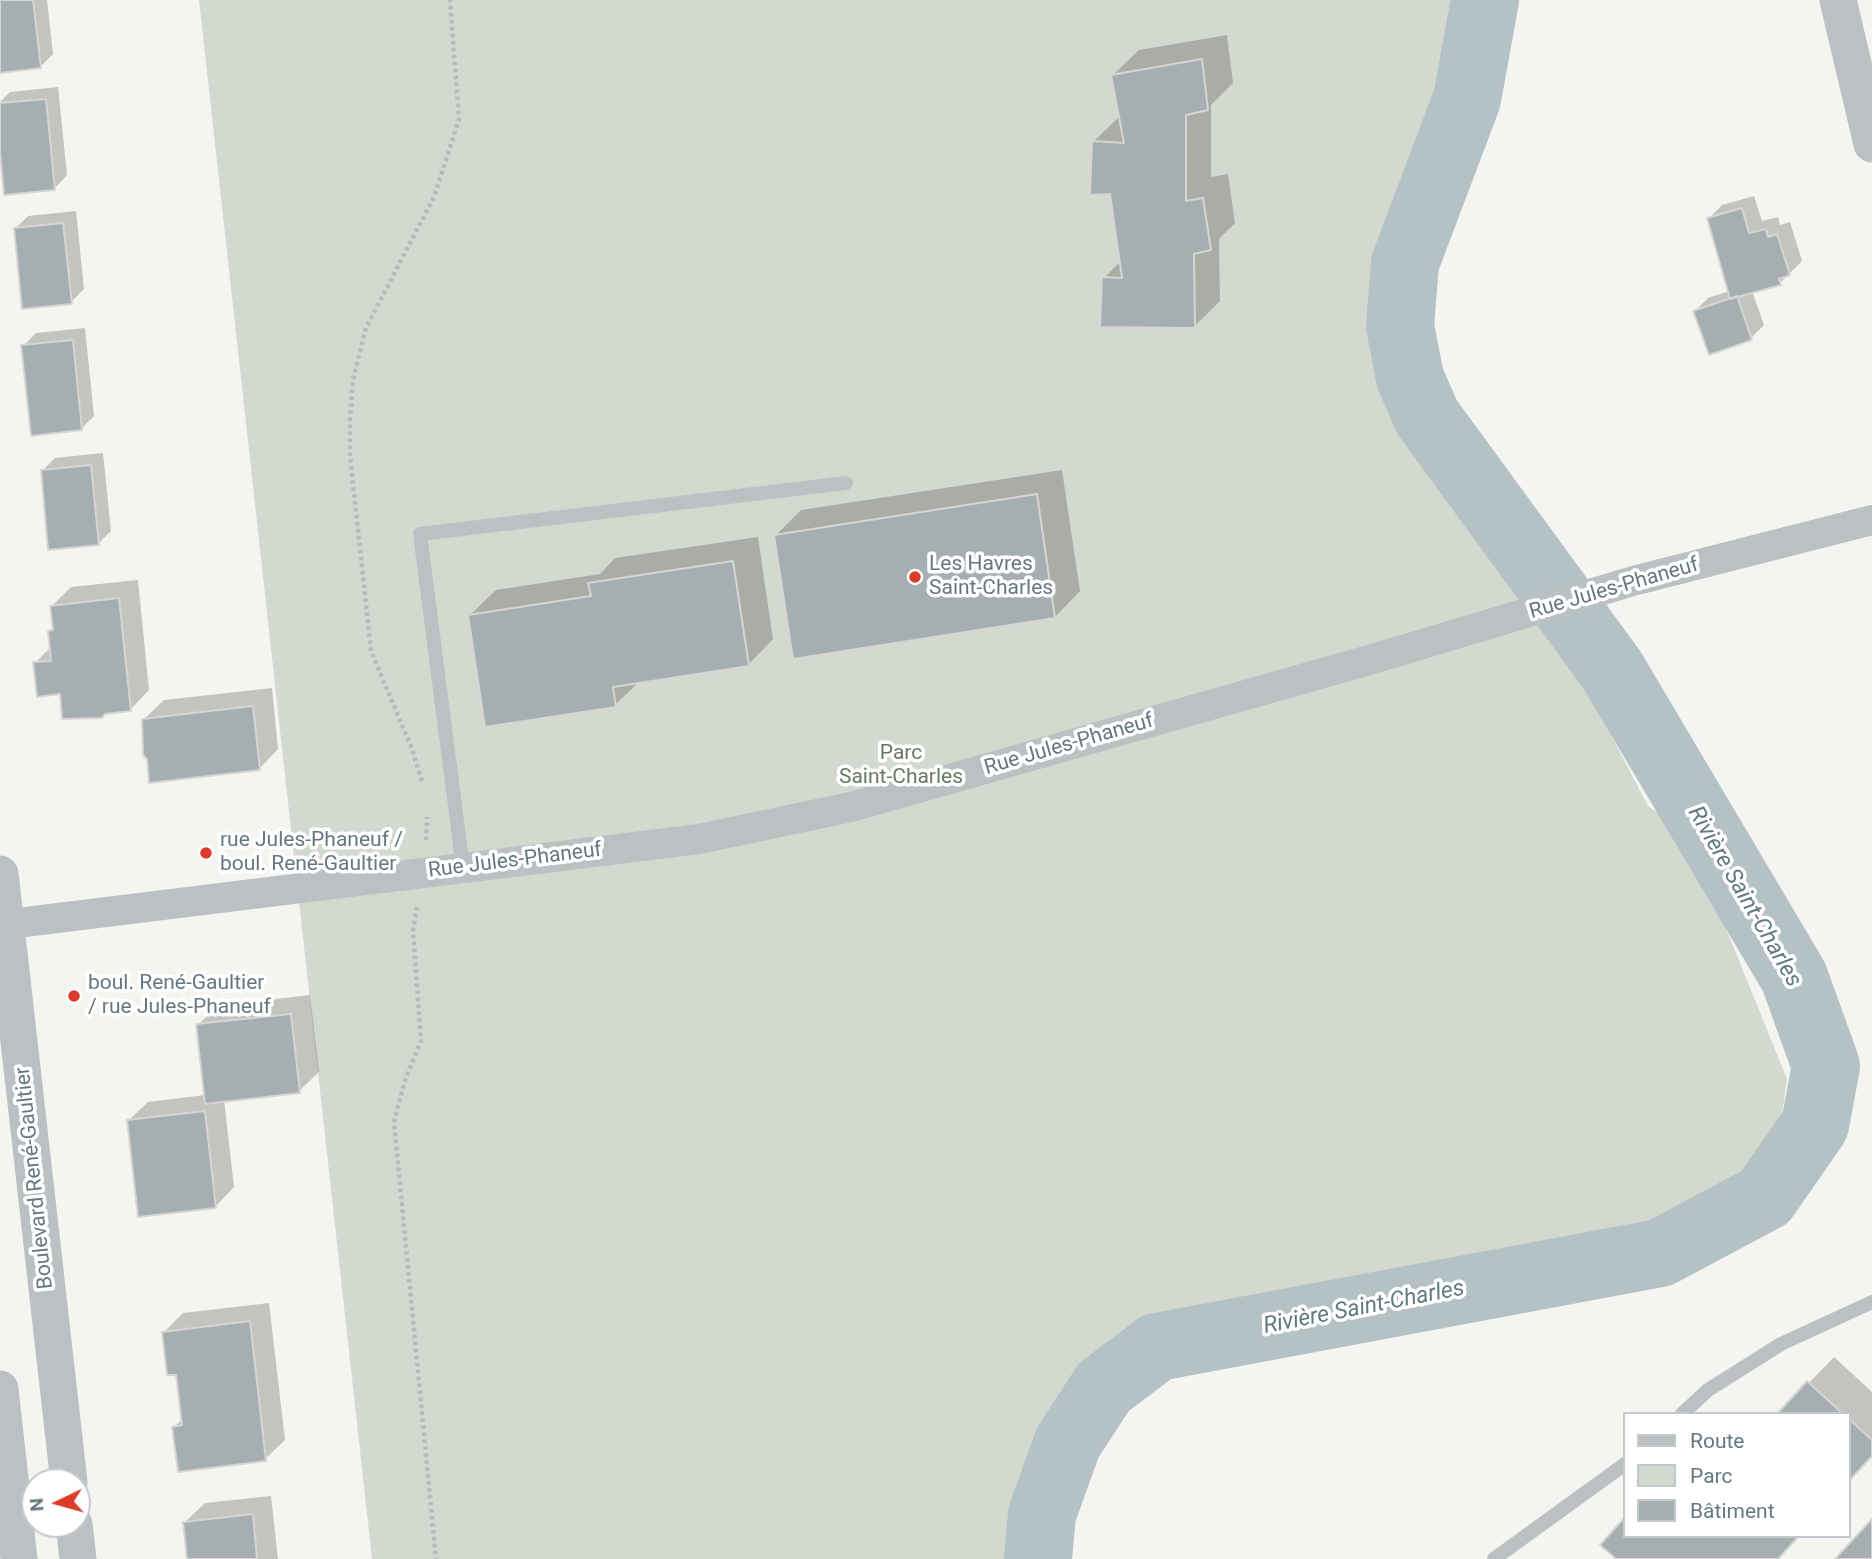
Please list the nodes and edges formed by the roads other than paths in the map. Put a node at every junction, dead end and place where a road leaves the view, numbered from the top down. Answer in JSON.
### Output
{"nodes":[{"id":1,"x":1838,"y":0,"type":"edge"},
{"id":2,"x":1872,"y":144,"type":"edge"},
{"id":3,"x":846,"y":483,"type":"dead end"},
{"id":4,"x":1872,"y":520,"type":"edge"},
{"id":5,"x":463,"y":868,"type":"junction"},
{"id":6,"x":0,"y":874,"type":"edge"},
{"id":7,"x":3,"y":925,"type":"edge"},
{"id":8,"x":1872,"y":1302,"type":"edge"},
{"id":9,"x":0,"y":1389,"type":"edge"},
{"id":10,"x":1684,"y":1412,"type":"edge"},
{"id":11,"x":1624,"y":1465,"type":"edge"},
{"id":12,"x":67,"y":1468,"type":"edge"},
{"id":13,"x":76,"y":1538,"type":"edge"},
{"id":14,"x":19,"y":1559,"type":"edge"},
{"id":15,"x":78,"y":1559,"type":"edge"},
{"id":16,"x":1494,"y":1559,"type":"edge"}],
"edges":[{"from":1,"to":2,"type":"street"},
{"from":3,"to":5,"type":"lane"},
{"from":4,"to":5,"type":"street","name":"Rue Jules-Phaneuf"},
{"from":5,"to":7,"type":"street","name":"Rue Jules-Phaneuf"},
{"from":6,"to":7,"type":"street","name":"Boulevard René-Gaultier"},
{"from":7,"to":12,"type":"street","name":"Boulevard René-Gaultier"},
{"from":8,"to":10,"type":"lane"},
{"from":9,"to":14,"type":"street"},
{"from":11,"to":16,"type":"lane"},
{"from":13,"to":15,"type":"street"}]}
